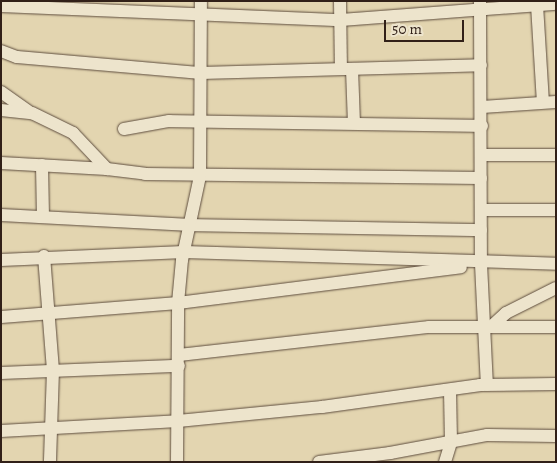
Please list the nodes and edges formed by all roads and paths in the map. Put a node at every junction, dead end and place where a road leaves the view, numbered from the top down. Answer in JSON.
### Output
{"nodes":[{"id":1,"x":201,"y":1,"type":"edge"},
{"id":2,"x":340,"y":1,"type":"edge"},
{"id":3,"x":556,"y":4,"type":"edge"},
{"id":4,"x":537,"y":5,"type":"junction"},
{"id":5,"x":1,"y":6,"type":"edge"},
{"id":6,"x":480,"y":6,"type":"edge"},
{"id":7,"x":201,"y":15,"type":"junction"},
{"id":8,"x":341,"y":20,"type":"junction"},
{"id":9,"x":1,"y":50,"type":"edge"},
{"id":10,"x":481,"y":66,"type":"junction"},
{"id":11,"x":347,"y":69,"type":"junction"},
{"id":12,"x":201,"y":73,"type":"junction"},
{"id":13,"x":1,"y":92,"type":"edge"},
{"id":14,"x":550,"y":102,"type":"edge"},
{"id":15,"x":482,"y":107,"type":"junction"},
{"id":16,"x":1,"y":110,"type":"edge"},
{"id":17,"x":32,"y":113,"type":"junction"},
{"id":18,"x":200,"y":121,"type":"junction"},
{"id":19,"x":354,"y":124,"type":"junction"},
{"id":20,"x":482,"y":126,"type":"junction"},
{"id":21,"x":124,"y":129,"type":"dead end"},
{"id":22,"x":481,"y":155,"type":"junction"},
{"id":23,"x":556,"y":155,"type":"edge"},
{"id":24,"x":1,"y":163,"type":"edge"},
{"id":25,"x":42,"y":165,"type":"junction"},
{"id":26,"x":107,"y":169,"type":"junction"},
{"id":27,"x":200,"y":176,"type":"junction"},
{"id":28,"x":481,"y":178,"type":"junction"},
{"id":29,"x":481,"y":210,"type":"junction"},
{"id":30,"x":556,"y":210,"type":"edge"},
{"id":31,"x":1,"y":215,"type":"edge"},
{"id":32,"x":43,"y":217,"type":"junction"},
{"id":33,"x":191,"y":225,"type":"junction"},
{"id":34,"x":481,"y":230,"type":"junction"},
{"id":35,"x":184,"y":252,"type":"junction"},
{"id":36,"x":44,"y":256,"type":"junction"},
{"id":37,"x":1,"y":260,"type":"edge"},
{"id":38,"x":481,"y":263,"type":"junction"},
{"id":39,"x":556,"y":264,"type":"edge"},
{"id":40,"x":556,"y":288,"type":"edge"},
{"id":41,"x":178,"y":303,"type":"junction"},
{"id":42,"x":48,"y":315,"type":"junction"},
{"id":43,"x":1,"y":317,"type":"edge"},
{"id":44,"x":488,"y":326,"type":"junction"},
{"id":45,"x":556,"y":327,"type":"edge"},
{"id":46,"x":179,"y":360,"type":"junction"},
{"id":47,"x":52,"y":370,"type":"junction"},
{"id":48,"x":1,"y":373,"type":"edge"},
{"id":49,"x":556,"y":384,"type":"edge"},
{"id":50,"x":487,"y":385,"type":"junction"},
{"id":51,"x":450,"y":390,"type":"junction"},
{"id":52,"x":178,"y":421,"type":"junction"},
{"id":53,"x":1,"y":431,"type":"edge"},
{"id":54,"x":50,"y":431,"type":"junction"},
{"id":55,"x":556,"y":436,"type":"edge"},
{"id":56,"x":451,"y":442,"type":"junction"},
{"id":57,"x":50,"y":462,"type":"edge"},
{"id":58,"x":178,"y":462,"type":"edge"},
{"id":59,"x":319,"y":462,"type":"edge"},
{"id":60,"x":445,"y":462,"type":"edge"}],
"edges":[{"from":1,"to":7,"type":"street"},
{"from":2,"to":8,"type":"street"},
{"from":3,"to":4,"type":"street"},
{"from":4,"to":6,"type":"street"},
{"from":4,"to":14,"type":"street"},
{"from":5,"to":7,"type":"street"},
{"from":6,"to":8,"type":"street"},
{"from":6,"to":10,"type":"street"},
{"from":7,"to":8,"type":"street"},
{"from":7,"to":12,"type":"street"},
{"from":8,"to":11,"type":"street"},
{"from":9,"to":12,"type":"street"},
{"from":10,"to":11,"type":"street"},
{"from":10,"to":15,"type":"street"},
{"from":11,"to":12,"type":"street"},
{"from":11,"to":19,"type":"street"},
{"from":12,"to":18,"type":"street"},
{"from":13,"to":17,"type":"street"},
{"from":14,"to":15,"type":"street"},
{"from":15,"to":20,"type":"street"},
{"from":16,"to":17,"type":"street"},
{"from":17,"to":26,"type":"street"},
{"from":18,"to":19,"type":"street"},
{"from":18,"to":21,"type":"street"},
{"from":18,"to":27,"type":"street"},
{"from":19,"to":20,"type":"street"},
{"from":20,"to":22,"type":"street"},
{"from":22,"to":23,"type":"street"},
{"from":22,"to":28,"type":"street"},
{"from":24,"to":25,"type":"street"},
{"from":25,"to":26,"type":"street"},
{"from":25,"to":32,"type":"street"},
{"from":26,"to":27,"type":"street"},
{"from":27,"to":28,"type":"street"},
{"from":27,"to":33,"type":"street"},
{"from":28,"to":29,"type":"street"},
{"from":29,"to":30,"type":"street"},
{"from":29,"to":34,"type":"street"},
{"from":31,"to":32,"type":"street"},
{"from":32,"to":33,"type":"street"},
{"from":33,"to":34,"type":"street"},
{"from":33,"to":35,"type":"street"},
{"from":34,"to":38,"type":"street"},
{"from":35,"to":36,"type":"street"},
{"from":35,"to":38,"type":"street"},
{"from":35,"to":41,"type":"street"},
{"from":36,"to":37,"type":"street"},
{"from":36,"to":42,"type":"street"},
{"from":38,"to":39,"type":"street"},
{"from":38,"to":41,"type":"street"},
{"from":38,"to":44,"type":"street"},
{"from":40,"to":44,"type":"street"},
{"from":41,"to":42,"type":"street"},
{"from":41,"to":46,"type":"street"},
{"from":42,"to":43,"type":"street"},
{"from":42,"to":47,"type":"street"},
{"from":44,"to":45,"type":"street"},
{"from":44,"to":46,"type":"street"},
{"from":44,"to":50,"type":"street"},
{"from":46,"to":47,"type":"street"},
{"from":46,"to":52,"type":"street"},
{"from":47,"to":48,"type":"street"},
{"from":47,"to":54,"type":"street"},
{"from":49,"to":50,"type":"street"},
{"from":50,"to":51,"type":"street"},
{"from":51,"to":52,"type":"street"},
{"from":51,"to":56,"type":"street"},
{"from":52,"to":54,"type":"street"},
{"from":52,"to":58,"type":"street"},
{"from":53,"to":54,"type":"street"},
{"from":54,"to":57,"type":"street"},
{"from":55,"to":56,"type":"street"},
{"from":56,"to":59,"type":"street"},
{"from":56,"to":60,"type":"street"}]}
